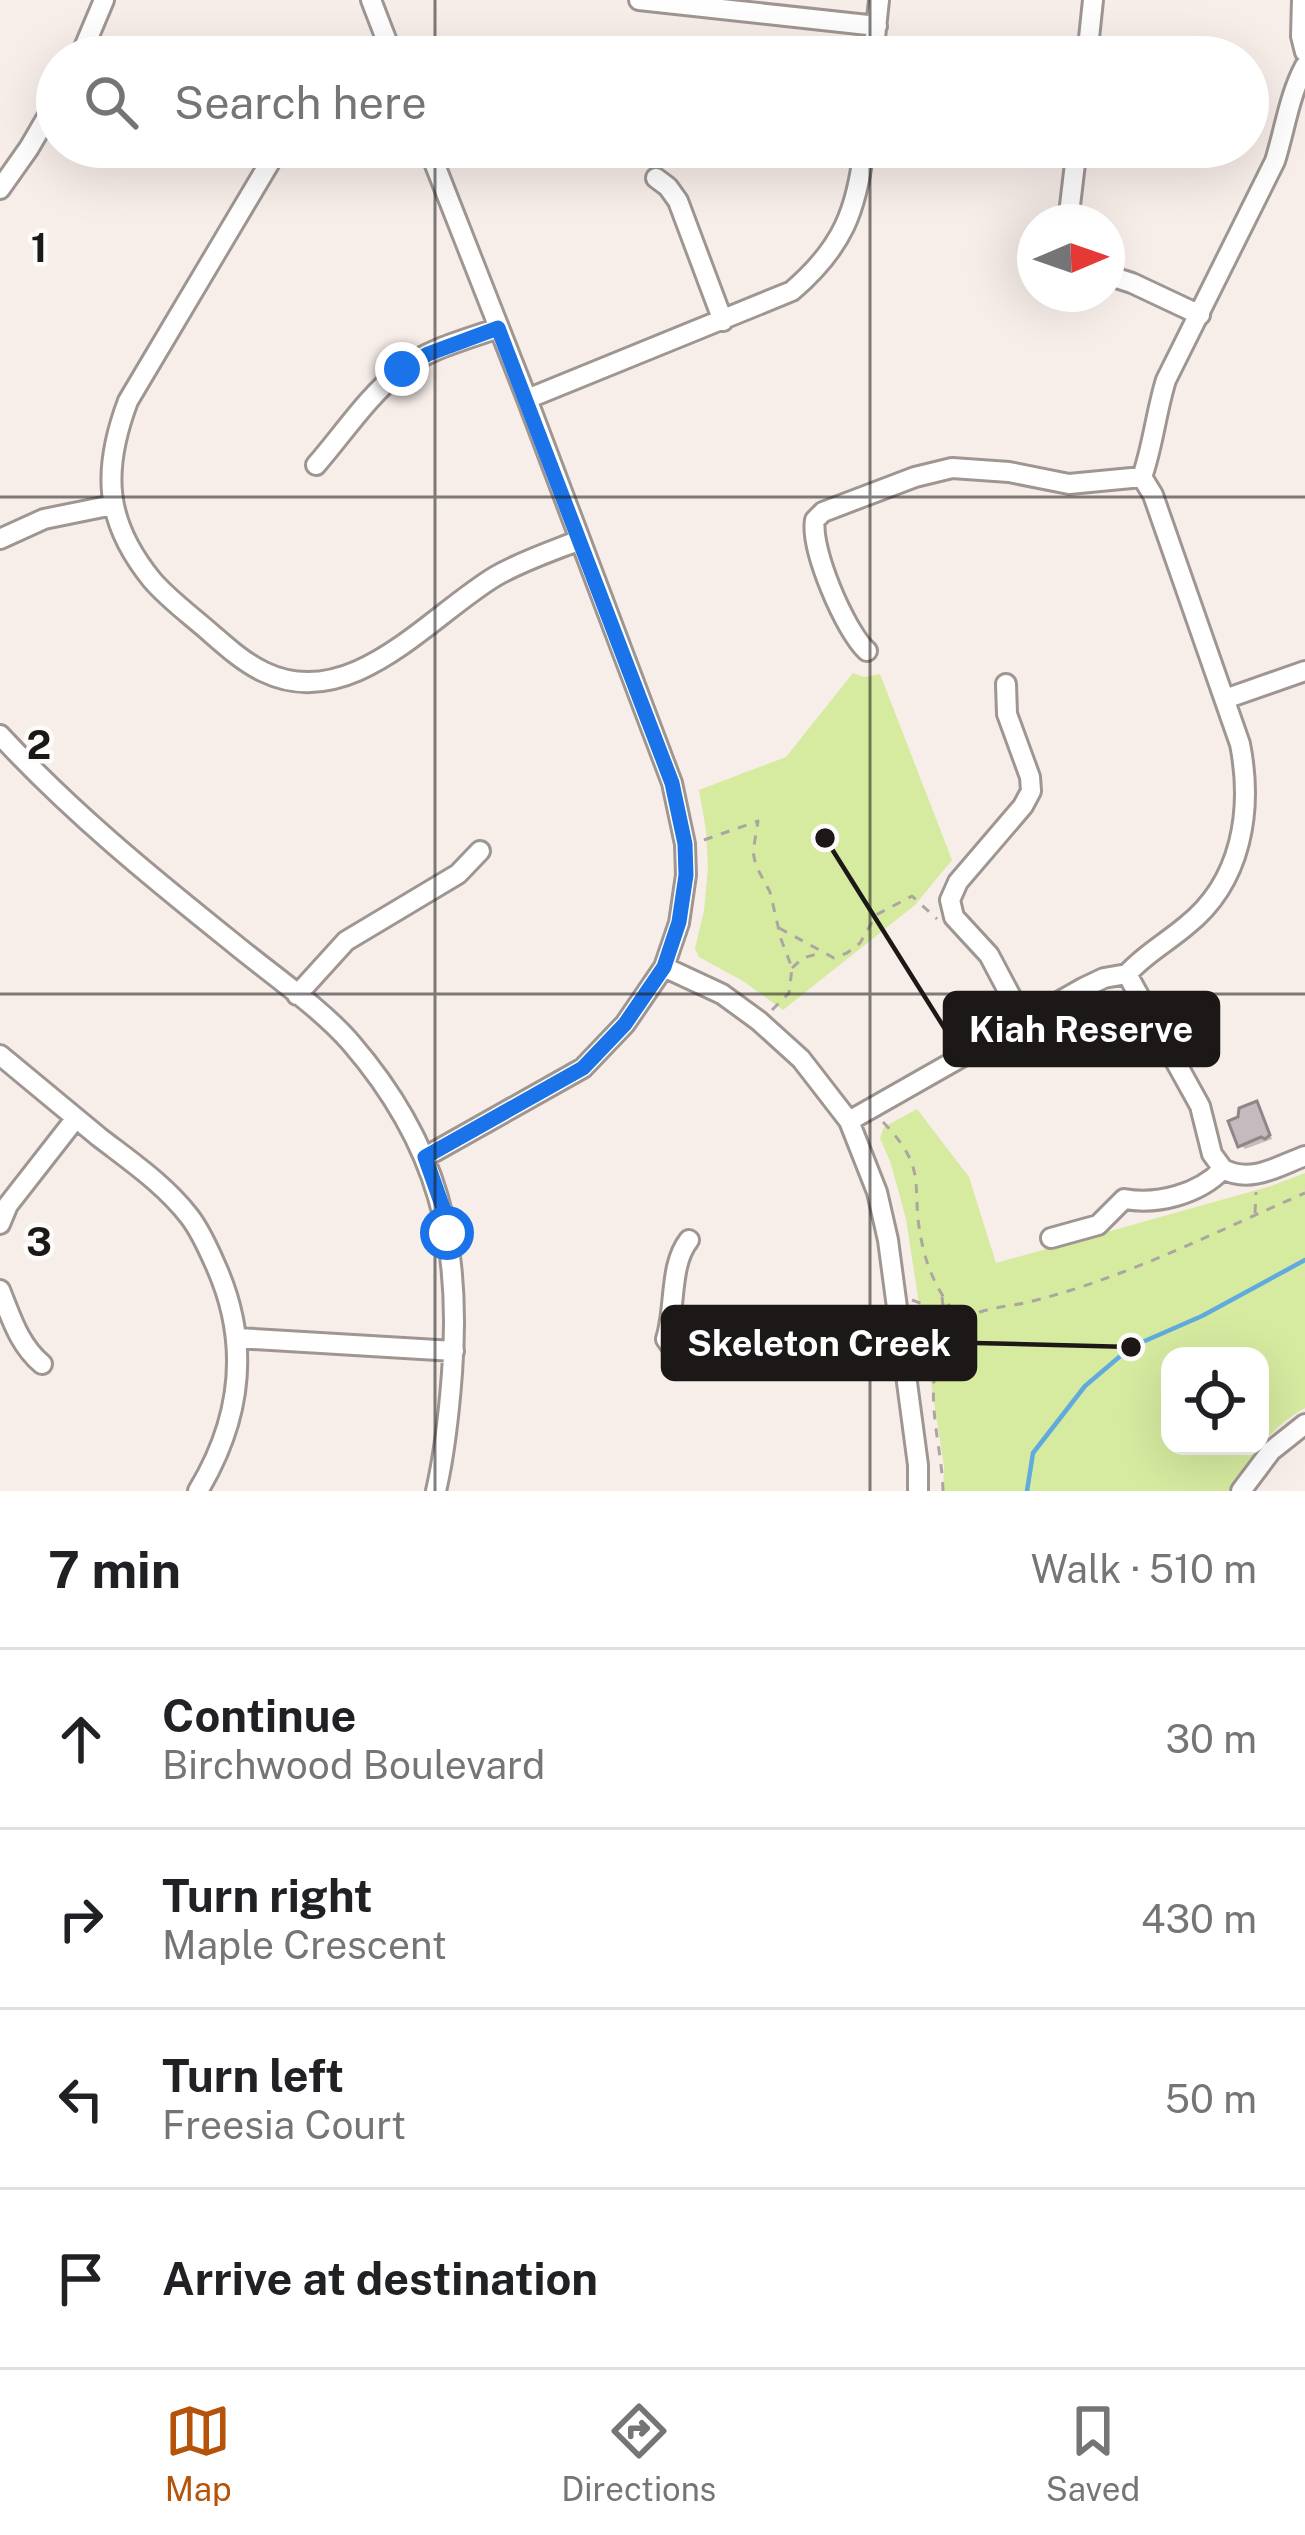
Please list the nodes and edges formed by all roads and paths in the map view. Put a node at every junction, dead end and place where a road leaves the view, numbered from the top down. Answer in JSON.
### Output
{"nodes":[{"id":1,"x":104,"y":0,"type":"edge"},
{"id":2,"x":371,"y":0,"type":"edge"},
{"id":3,"x":639,"y":0,"type":"edge"},
{"id":4,"x":880,"y":0,"type":"edge"},
{"id":5,"x":1093,"y":0,"type":"edge"},
{"id":6,"x":1303,"y":0,"type":"edge"},
{"id":7,"x":877,"y":26,"type":"junction"},
{"id":8,"x":89,"y":36,"type":"edge"},
{"id":9,"x":385,"y":36,"type":"edge"},
{"id":10,"x":876,"y":36,"type":"edge"},
{"id":11,"x":1089,"y":36,"type":"edge"},
{"id":12,"x":1305,"y":52,"type":"edge"},
{"id":13,"x":1305,"y":66,"type":"edge"},
{"id":14,"x":36,"y":136,"type":"edge"},
{"id":15,"x":266,"y":168,"type":"edge"},
{"id":16,"x":436,"y":168,"type":"edge"},
{"id":17,"x":861,"y":168,"type":"edge"},
{"id":18,"x":1074,"y":168,"type":"edge"},
{"id":19,"x":656,"y":178,"type":"dead end"},
{"id":20,"x":0,"y":189,"type":"edge"},
{"id":21,"x":1070,"y":204,"type":"edge"},
{"id":22,"x":1125,"y":281,"type":"edge"},
{"id":23,"x":1200,"y":315,"type":"junction"},
{"id":24,"x":723,"y":321,"type":"junction"},
{"id":25,"x":498,"y":328,"type":"junction"},
{"id":26,"x":527,"y":399,"type":"junction"},
{"id":27,"x":316,"y":465,"type":"dead end"},
{"id":28,"x":1142,"y":477,"type":"junction"},
{"id":29,"x":112,"y":505,"type":"junction"},
{"id":30,"x":0,"y":539,"type":"edge"},
{"id":31,"x":580,"y":540,"type":"junction"},
{"id":32,"x":867,"y":651,"type":"dead end"},
{"id":33,"x":1305,"y":671,"type":"edge"},
{"id":34,"x":1006,"y":684,"type":"dead end"},
{"id":35,"x":1225,"y":699,"type":"junction"},
{"id":36,"x":0,"y":735,"type":"edge"},
{"id":37,"x":685,"y":844,"type":"junction"},
{"id":38,"x":480,"y":851,"type":"dead end"},
{"id":39,"x":953,"y":917,"type":"junction"},
{"id":40,"x":778,"y":928,"type":"junction"},
{"id":41,"x":821,"y":952,"type":"junction"},
{"id":42,"x":664,"y":967,"type":"junction"},
{"id":43,"x":792,"y":968,"type":"junction"},
{"id":44,"x":1127,"y":974,"type":"junction"},
{"id":45,"x":297,"y":995,"type":"junction"},
{"id":46,"x":759,"y":1021,"type":"junction"},
{"id":47,"x":1025,"y":1023,"type":"junction"},
{"id":48,"x":0,"y":1055,"type":"edge"},
{"id":49,"x":871,"y":1110,"type":"junction"},
{"id":50,"x":76,"y":1118,"type":"junction"},
{"id":51,"x":849,"y":1121,"type":"junction"},
{"id":52,"x":1305,"y":1156,"type":"edge"},
{"id":53,"x":425,"y":1157,"type":"junction"},
{"id":54,"x":1223,"y":1169,"type":"junction"},
{"id":55,"x":1256,"y":1174,"type":"junction"},
{"id":56,"x":1305,"y":1193,"type":"edge"},
{"id":57,"x":1255,"y":1214,"type":"junction"},
{"id":58,"x":0,"y":1224,"type":"edge"},
{"id":59,"x":1051,"y":1238,"type":"dead end"},
{"id":60,"x":689,"y":1240,"type":"dead end"},
{"id":61,"x":0,"y":1290,"type":"edge"},
{"id":62,"x":942,"y":1297,"type":"junction"},
{"id":63,"x":896,"y":1301,"type":"junction"},
{"id":64,"x":960,"y":1321,"type":"junction"},
{"id":65,"x":946,"y":1325,"type":"junction"},
{"id":66,"x":950,"y":1332,"type":"junction"},
{"id":67,"x":237,"y":1338,"type":"junction"},
{"id":68,"x":901,"y":1340,"type":"junction"},
{"id":69,"x":454,"y":1351,"type":"junction"},
{"id":70,"x":42,"y":1364,"type":"dead end"},
{"id":71,"x":1305,"y":1424,"type":"edge"},
{"id":72,"x":198,"y":1491,"type":"edge"},
{"id":73,"x":436,"y":1491,"type":"edge"},
{"id":74,"x":918,"y":1491,"type":"edge"},
{"id":75,"x":943,"y":1491,"type":"edge"},
{"id":76,"x":1241,"y":1491,"type":"edge"}],
"edges":[{"from":1,"to":8,"type":"street"},
{"from":2,"to":9,"type":"street"},
{"from":3,"to":7,"type":"street"},
{"from":4,"to":7,"type":"street"},
{"from":5,"to":11,"type":"street"},
{"from":6,"to":12,"type":"street"},
{"from":7,"to":10,"type":"street"},
{"from":13,"to":23,"type":"street"},
{"from":14,"to":20,"type":"street"},
{"from":15,"to":29,"type":"street"},
{"from":16,"to":25,"type":"street"},
{"from":17,"to":24,"type":"street"},
{"from":18,"to":21,"type":"street"},
{"from":19,"to":24,"type":"street"},
{"from":22,"to":23,"type":"street"},
{"from":23,"to":28,"type":"street"},
{"from":24,"to":26,"type":"street"},
{"from":25,"to":26,"type":"street"},
{"from":25,"to":27,"type":"street"},
{"from":26,"to":31,"type":"street"},
{"from":28,"to":32,"type":"street"},
{"from":28,"to":35,"type":"street"},
{"from":29,"to":30,"type":"street"},
{"from":29,"to":31,"type":"street"},
{"from":31,"to":37,"type":"street"},
{"from":33,"to":35,"type":"street"},
{"from":34,"to":39,"type":"street"},
{"from":35,"to":44,"type":"street"},
{"from":36,"to":45,"type":"street"},
{"from":37,"to":40,"type":"path"},
{"from":37,"to":42,"type":"street"},
{"from":38,"to":45,"type":"street"},
{"from":39,"to":41,"type":"path"},
{"from":39,"to":47,"type":"street"},
{"from":40,"to":41,"type":"path"},
{"from":40,"to":43,"type":"path"},
{"from":41,"to":43,"type":"path"},
{"from":42,"to":46,"type":"street"},
{"from":42,"to":53,"type":"street"},
{"from":43,"to":46,"type":"path"},
{"from":44,"to":47,"type":"street"},
{"from":44,"to":54,"type":"street"},
{"from":45,"to":53,"type":"street"},
{"from":46,"to":51,"type":"street"},
{"from":47,"to":49,"type":"street"},
{"from":48,"to":50,"type":"street"},
{"from":49,"to":51,"type":"street"},
{"from":49,"to":62,"type":"path"},
{"from":50,"to":58,"type":"street"},
{"from":50,"to":67,"type":"street"},
{"from":51,"to":63,"type":"street"},
{"from":52,"to":55,"type":"street"},
{"from":53,"to":69,"type":"street"},
{"from":54,"to":55,"type":"street"},
{"from":54,"to":59,"type":"street"},
{"from":55,"to":57,"type":"path"},
{"from":56,"to":57,"type":"path"},
{"from":57,"to":64,"type":"path"},
{"from":60,"to":68,"type":"street"},
{"from":61,"to":70,"type":"street"},
{"from":62,"to":64,"type":"path"},
{"from":62,"to":65,"type":"path"},
{"from":63,"to":65,"type":"path"},
{"from":63,"to":68,"type":"street"},
{"from":64,"to":66,"type":"path"},
{"from":65,"to":66,"type":"path"},
{"from":66,"to":75,"type":"path"},
{"from":67,"to":69,"type":"street"},
{"from":67,"to":72,"type":"street"},
{"from":68,"to":74,"type":"street"},
{"from":69,"to":73,"type":"street"},
{"from":71,"to":76,"type":"street"}]}
